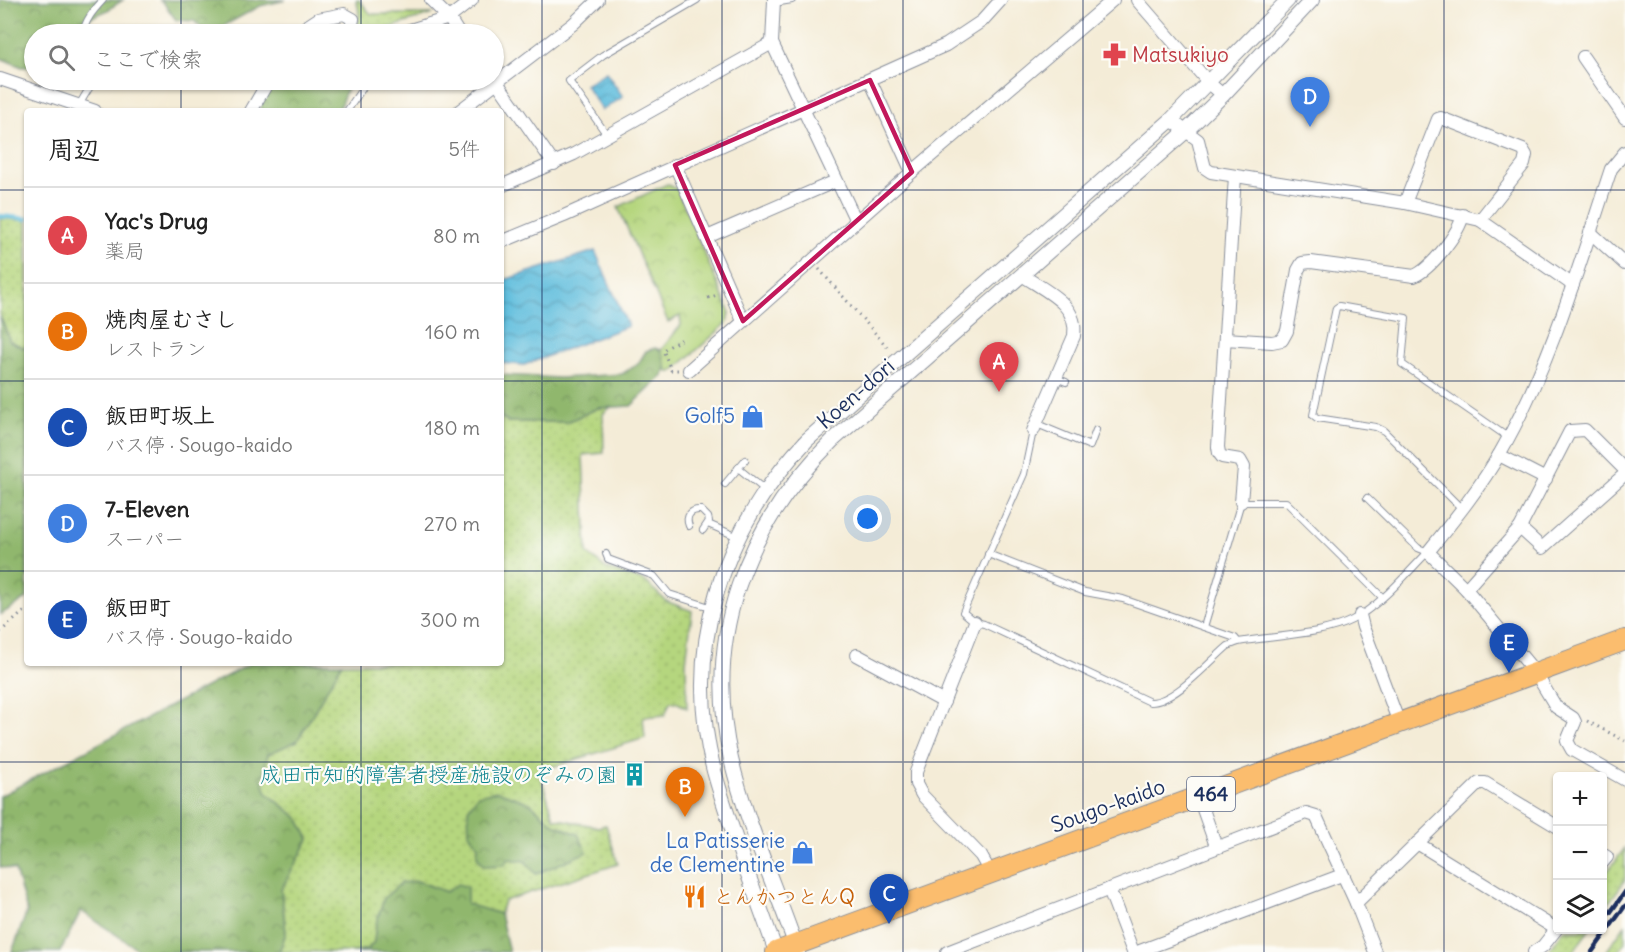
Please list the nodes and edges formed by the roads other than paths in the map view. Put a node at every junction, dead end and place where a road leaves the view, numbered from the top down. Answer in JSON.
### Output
{"nodes":[{"id":1,"x":103,"y":0,"type":"edge"},
{"id":2,"x":431,"y":0,"type":"edge"},
{"id":3,"x":472,"y":0,"type":"edge"},
{"id":4,"x":598,"y":0,"type":"edge"},
{"id":5,"x":697,"y":0,"type":"edge"},
{"id":6,"x":792,"y":0,"type":"edge"},
{"id":7,"x":1001,"y":0,"type":"edge"},
{"id":8,"x":1113,"y":0,"type":"edge"},
{"id":9,"x":1137,"y":0,"type":"edge"},
{"id":10,"x":1288,"y":0,"type":"edge"},
{"id":11,"x":1312,"y":0,"type":"edge"},
{"id":12,"x":774,"y":1,"type":"edge"},
{"id":13,"x":86,"y":24,"type":"edge"},
{"id":14,"x":310,"y":24,"type":"edge"},
{"id":15,"x":352,"y":24,"type":"edge"},
{"id":16,"x":451,"y":24,"type":"edge"},
{"id":17,"x":456,"y":24,"type":"edge"},
{"id":18,"x":772,"y":43,"type":"junction"},
{"id":19,"x":1583,"y":57,"type":"dead end"},
{"id":20,"x":504,"y":74,"type":"edge"},
{"id":21,"x":0,"y":80,"type":"edge"},
{"id":22,"x":870,"y":80,"type":"junction"},
{"id":23,"x":1209,"y":83,"type":"junction"},
{"id":24,"x":24,"y":88,"type":"edge"},
{"id":25,"x":30,"y":90,"type":"edge"},
{"id":26,"x":87,"y":90,"type":"edge"},
{"id":27,"x":263,"y":90,"type":"edge"},
{"id":28,"x":361,"y":90,"type":"edge"},
{"id":29,"x":484,"y":90,"type":"edge"},
{"id":30,"x":503,"y":90,"type":"edge"},
{"id":31,"x":1223,"y":94,"type":"junction"},
{"id":32,"x":79,"y":106,"type":"junction"},
{"id":33,"x":85,"y":108,"type":"edge"},
{"id":34,"x":253,"y":108,"type":"edge"},
{"id":35,"x":349,"y":108,"type":"edge"},
{"id":36,"x":463,"y":108,"type":"edge"},
{"id":37,"x":804,"y":108,"type":"junction"},
{"id":38,"x":1625,"y":118,"type":"edge"},
{"id":39,"x":1171,"y":120,"type":"junction"},
{"id":40,"x":1185,"y":132,"type":"junction"},
{"id":41,"x":607,"y":135,"type":"junction"},
{"id":42,"x":1625,"y":152,"type":"edge"},
{"id":43,"x":554,"y":164,"type":"junction"},
{"id":44,"x":675,"y":165,"type":"junction"},
{"id":45,"x":912,"y":172,"type":"junction"},
{"id":46,"x":1235,"y":176,"type":"junction"},
{"id":47,"x":836,"y":181,"type":"junction"},
{"id":48,"x":504,"y":185,"type":"edge"},
{"id":49,"x":1405,"y":203,"type":"junction"},
{"id":50,"x":1464,"y":215,"type":"junction"},
{"id":51,"x":1480,"y":220,"type":"junction"},
{"id":52,"x":856,"y":221,"type":"junction"},
{"id":53,"x":1590,"y":232,"type":"junction"},
{"id":54,"x":707,"y":237,"type":"junction"},
{"id":55,"x":504,"y":241,"type":"edge"},
{"id":56,"x":1625,"y":264,"type":"edge"},
{"id":57,"x":1022,"y":275,"type":"junction"},
{"id":58,"x":1573,"y":285,"type":"junction"},
{"id":59,"x":743,"y":321,"type":"junction"},
{"id":60,"x":1225,"y":339,"type":"junction"},
{"id":61,"x":689,"y":370,"type":"dead end"},
{"id":62,"x":1035,"y":428,"type":"junction"},
{"id":63,"x":1096,"y":430,"type":"dead end"},
{"id":64,"x":1509,"y":438,"type":"junction"},
{"id":65,"x":1499,"y":455,"type":"junction"},
{"id":66,"x":745,"y":460,"type":"dead end"},
{"id":67,"x":738,"y":468,"type":"junction"},
{"id":68,"x":1625,"y":472,"type":"edge"},
{"id":69,"x":1546,"y":479,"type":"junction"},
{"id":70,"x":725,"y":484,"type":"dead end"},
{"id":71,"x":765,"y":490,"type":"junction"},
{"id":72,"x":1366,"y":498,"type":"dead end"},
{"id":73,"x":1241,"y":502,"type":"junction"},
{"id":74,"x":1462,"y":510,"type":"junction"},
{"id":75,"x":708,"y":524,"type":"junction"},
{"id":76,"x":689,"y":526,"type":"dead end"},
{"id":77,"x":1520,"y":528,"type":"junction"},
{"id":78,"x":703,"y":530,"type":"dead end"},
{"id":79,"x":738,"y":537,"type":"junction"},
{"id":80,"x":1428,"y":552,"type":"junction"},
{"id":81,"x":606,"y":554,"type":"dead end"},
{"id":82,"x":988,"y":554,"type":"junction"},
{"id":83,"x":1466,"y":589,"type":"junction"},
{"id":84,"x":1382,"y":597,"type":"junction"},
{"id":85,"x":712,"y":609,"type":"junction"},
{"id":86,"x":1360,"y":615,"type":"junction"},
{"id":87,"x":975,"y":622,"type":"junction"},
{"id":88,"x":1204,"y":627,"type":"junction"},
{"id":89,"x":1625,"y":640,"type":"edge"},
{"id":90,"x":1238,"y":642,"type":"junction"},
{"id":91,"x":857,"y":655,"type":"dead end"},
{"id":92,"x":1535,"y":672,"type":"junction"},
{"id":93,"x":944,"y":702,"type":"junction"},
{"id":94,"x":1399,"y":723,"type":"junction"},
{"id":95,"x":1625,"y":780,"type":"edge"},
{"id":96,"x":1199,"y":798,"type":"junction"},
{"id":97,"x":1555,"y":826,"type":"edge"},
{"id":98,"x":1417,"y":843,"type":"junction"},
{"id":99,"x":1216,"y":846,"type":"junction"},
{"id":100,"x":991,"y":874,"type":"junction"},
{"id":101,"x":1342,"y":875,"type":"junction"},
{"id":102,"x":1109,"y":889,"type":"junction"},
{"id":103,"x":1356,"y":903,"type":"junction"},
{"id":104,"x":1553,"y":926,"type":"edge"},
{"id":105,"x":1553,"y":933,"type":"edge"},
{"id":106,"x":796,"y":948,"type":"edge"},
{"id":107,"x":776,"y":952,"type":"edge"},
{"id":108,"x":947,"y":952,"type":"edge"},
{"id":109,"x":1135,"y":952,"type":"edge"},
{"id":110,"x":1375,"y":952,"type":"edge"},
{"id":111,"x":1534,"y":952,"type":"edge"}],
"edges":[{"from":1,"to":13,"type":"lane"},
{"from":2,"to":16,"type":"street"},
{"from":3,"to":17,"type":"street"},
{"from":4,"to":20,"type":"street"},
{"from":5,"to":41,"type":"lane"},
{"from":6,"to":12,"type":"lane"},
{"from":7,"to":22,"type":"street"},
{"from":8,"to":45,"type":"street"},
{"from":9,"to":23,"type":"street"},
{"from":10,"to":23,"type":"street","name":"Koen-dori"},
{"from":11,"to":31,"type":"street","name":"Koen-dori"},
{"from":12,"to":18,"type":"street"},
{"from":14,"to":15,"type":"street"},
{"from":18,"to":37,"type":"street"},
{"from":18,"to":41,"type":"street"},
{"from":19,"to":38,"type":"street"},
{"from":21,"to":24,"type":"street"},
{"from":22,"to":37,"type":"street"},
{"from":22,"to":45,"type":"street"},
{"from":23,"to":31,"type":"street"},
{"from":23,"to":39,"type":"street","name":"Koen-dori"},
{"from":25,"to":32,"type":"street"},
{"from":26,"to":32,"type":"lane"},
{"from":27,"to":34,"type":"street"},
{"from":28,"to":35,"type":"lane"},
{"from":29,"to":36,"type":"street"},
{"from":30,"to":43,"type":"street"},
{"from":31,"to":40,"type":"street","name":"Koen-dori"},
{"from":32,"to":33,"type":"street"},
{"from":37,"to":44,"type":"street"},
{"from":37,"to":47,"type":"street"},
{"from":39,"to":40,"type":"street"},
{"from":39,"to":71,"type":"street","name":"Koen-dori"},
{"from":40,"to":46,"type":"street"},
{"from":40,"to":57,"type":"street","name":"Koen-dori"},
{"from":41,"to":43,"type":"street"},
{"from":42,"to":53,"type":"street"},
{"from":43,"to":48,"type":"street"},
{"from":44,"to":54,"type":"street"},
{"from":44,"to":55,"type":"street"},
{"from":45,"to":52,"type":"street"},
{"from":46,"to":49,"type":"street"},
{"from":46,"to":60,"type":"street"},
{"from":47,"to":52,"type":"street"},
{"from":47,"to":54,"type":"street"},
{"from":49,"to":50,"type":"street"},
{"from":49,"to":51,"type":"street"},
{"from":50,"to":51,"type":"street"},
{"from":50,"to":60,"type":"street"},
{"from":51,"to":58,"type":"street"},
{"from":52,"to":59,"type":"street"},
{"from":53,"to":56,"type":"street"},
{"from":53,"to":58,"type":"street"},
{"from":54,"to":59,"type":"street"},
{"from":57,"to":62,"type":"street"},
{"from":57,"to":106,"type":"street","name":"Koen-dori"},
{"from":58,"to":64,"type":"street"},
{"from":59,"to":61,"type":"street"},
{"from":60,"to":73,"type":"street"},
{"from":62,"to":63,"type":"lane"},
{"from":62,"to":82,"type":"lane"},
{"from":64,"to":65,"type":"street"},
{"from":64,"to":74,"type":"lane"},
{"from":65,"to":69,"type":"street"},
{"from":65,"to":74,"type":"street"},
{"from":66,"to":67,"type":"lane"},
{"from":67,"to":70,"type":"lane"},
{"from":67,"to":71,"type":"lane"},
{"from":68,"to":69,"type":"street"},
{"from":68,"to":77,"type":"street"},
{"from":69,"to":77,"type":"street"},
{"from":71,"to":79,"type":"street","name":"Koen-dori"},
{"from":72,"to":80,"type":"lane"},
{"from":73,"to":84,"type":"lane"},
{"from":73,"to":88,"type":"lane"},
{"from":74,"to":80,"type":"street"},
{"from":75,"to":76,"type":"lane"},
{"from":75,"to":78,"type":"lane"},
{"from":75,"to":79,"type":"lane"},
{"from":77,"to":83,"type":"street"},
{"from":79,"to":85,"type":"street","name":"Koen-dori"},
{"from":80,"to":83,"type":"street"},
{"from":80,"to":84,"type":"lane"},
{"from":81,"to":85,"type":"lane"},
{"from":82,"to":87,"type":"lane"},
{"from":82,"to":88,"type":"lane"},
{"from":83,"to":92,"type":"street"},
{"from":84,"to":86,"type":"lane"},
{"from":85,"to":107,"type":"street","name":"Koen-dori"},
{"from":86,"to":90,"type":"lane"},
{"from":86,"to":94,"type":"street"},
{"from":87,"to":90,"type":"lane"},
{"from":87,"to":93,"type":"street"},
{"from":88,"to":90,"type":"lane"},
{"from":89,"to":92,"type":"highway","name":"Sougo-kaido","number":"464"},
{"from":91,"to":93,"type":"street"},
{"from":92,"to":94,"type":"highway","name":"Sougo-kaido","number":"464"},
{"from":92,"to":95,"type":"street"},
{"from":93,"to":100,"type":"street"},
{"from":94,"to":96,"type":"highway","name":"Sougo-kaido","number":"464"},
{"from":96,"to":99,"type":"street"},
{"from":96,"to":100,"type":"highway","name":"Sougo-kaido","number":"464"},
{"from":97,"to":98,"type":"street"},
{"from":98,"to":103,"type":"street"},
{"from":98,"to":104,"type":"street"},
{"from":99,"to":101,"type":"street"},
{"from":99,"to":102,"type":"street"},
{"from":100,"to":106,"type":"highway","name":"Sougo-kaido","number":"464"},
{"from":101,"to":103,"type":"street"},
{"from":101,"to":109,"type":"street"},
{"from":102,"to":108,"type":"street"},
{"from":102,"to":109,"type":"street"},
{"from":103,"to":110,"type":"street"},
{"from":105,"to":111,"type":"street"},
{"from":106,"to":107,"type":"highway","name":"Sougo-kaido","number":"464"}]}
